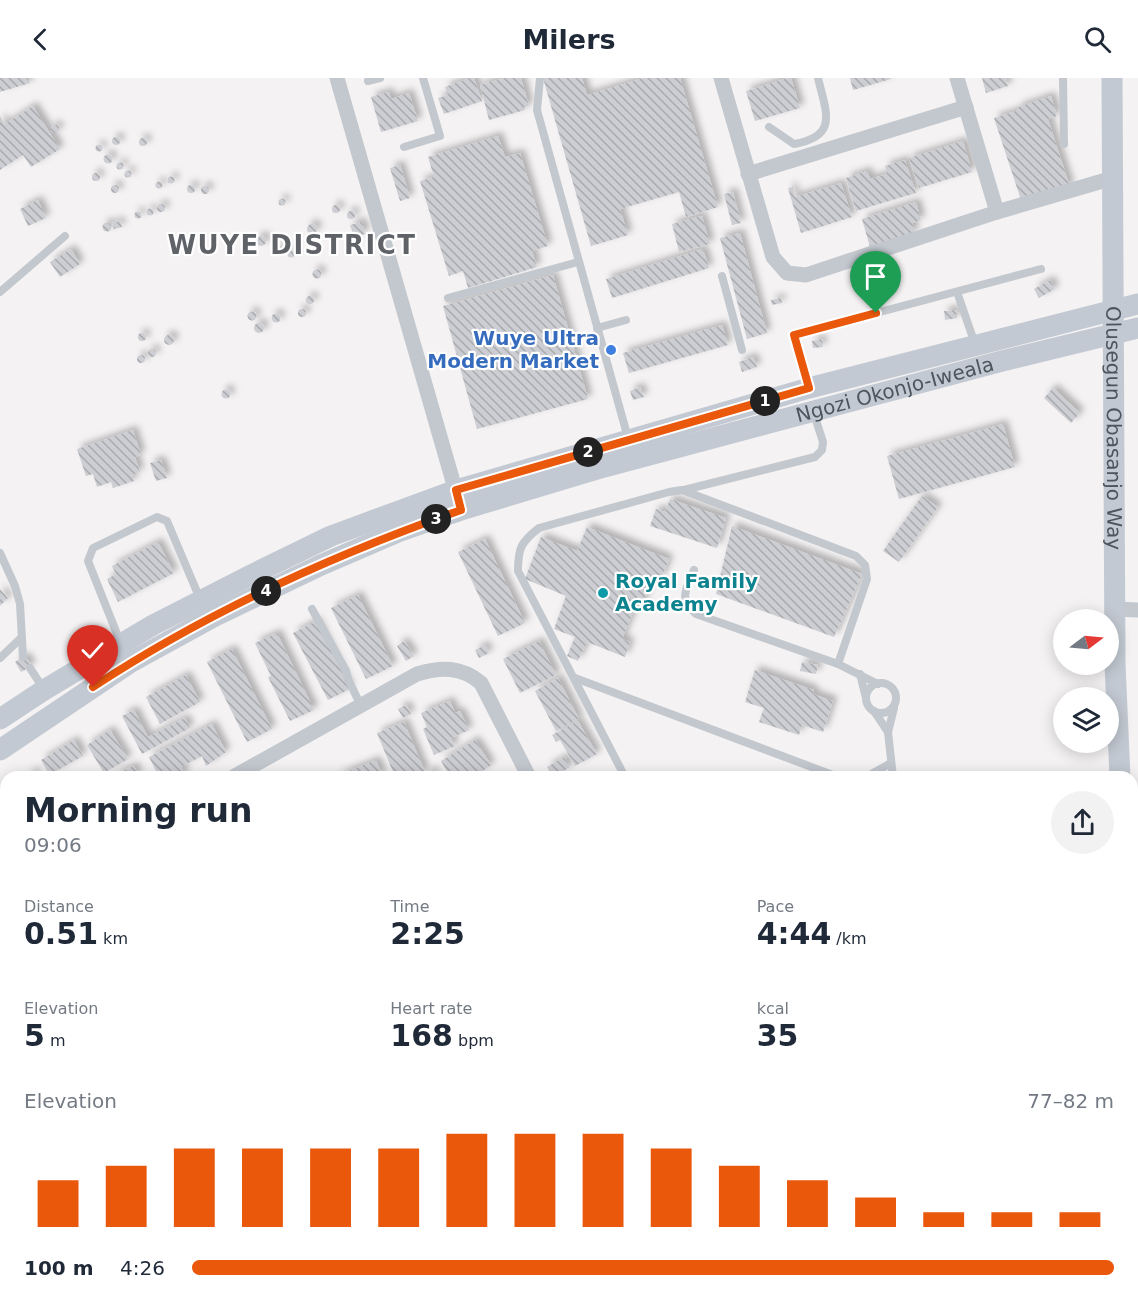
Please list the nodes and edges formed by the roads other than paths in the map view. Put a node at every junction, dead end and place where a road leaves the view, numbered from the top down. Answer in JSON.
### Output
{"nodes":[{"id":1,"x":337,"y":78,"type":"edge"},
{"id":2,"x":380,"y":78,"type":"edge"},
{"id":3,"x":423,"y":78,"type":"edge"},
{"id":4,"x":540,"y":78,"type":"edge"},
{"id":5,"x":721,"y":78,"type":"edge"},
{"id":6,"x":818,"y":78,"type":"edge"},
{"id":7,"x":957,"y":78,"type":"edge"},
{"id":8,"x":1063,"y":78,"type":"edge"},
{"id":9,"x":1112,"y":78,"type":"edge"},
{"id":10,"x":368,"y":81,"type":"dead end"},
{"id":11,"x":966,"y":107,"type":"junction"},
{"id":12,"x":769,"y":127,"type":"dead end"},
{"id":13,"x":1064,"y":144,"type":"dead end"},
{"id":14,"x":404,"y":147,"type":"dead end"},
{"id":15,"x":748,"y":174,"type":"junction"},
{"id":16,"x":1113,"y":178,"type":"junction"},
{"id":17,"x":997,"y":212,"type":"junction"},
{"id":18,"x":65,"y":236,"type":"dead end"},
{"id":19,"x":578,"y":262,"type":"junction"},
{"id":20,"x":1041,"y":269,"type":"dead end"},
{"id":21,"x":722,"y":276,"type":"dead end"},
{"id":22,"x":0,"y":292,"type":"edge"},
{"id":23,"x":957,"y":292,"type":"junction"},
{"id":24,"x":448,"y":298,"type":"dead end"},
{"id":25,"x":1138,"y":304,"type":"edge"},
{"id":26,"x":1113,"y":309,"type":"junction"},
{"id":27,"x":627,"y":320,"type":"dead end"},
{"id":28,"x":597,"y":328,"type":"junction"},
{"id":29,"x":1138,"y":328,"type":"edge"},
{"id":30,"x":1114,"y":333,"type":"junction"},
{"id":31,"x":976,"y":346,"type":"junction"},
{"id":32,"x":742,"y":350,"type":"dead end"},
{"id":33,"x":809,"y":388,"type":"junction"},
{"id":34,"x":813,"y":411,"type":"junction"},
{"id":35,"x":628,"y":440,"type":"junction"},
{"id":36,"x":682,"y":490,"type":"junction"},
{"id":37,"x":458,"y":500,"type":"junction"},
{"id":38,"x":0,"y":553,"type":"edge"},
{"id":39,"x":694,"y":570,"type":"dead end"},
{"id":40,"x":201,"y":601,"type":"junction"},
{"id":41,"x":312,"y":609,"type":"dead end"},
{"id":42,"x":1114,"y":609,"type":"edge"},
{"id":43,"x":1119,"y":609,"type":"edge"},
{"id":44,"x":1138,"y":610,"type":"edge"},
{"id":45,"x":21,"y":638,"type":"junction"},
{"id":46,"x":121,"y":644,"type":"junction"},
{"id":47,"x":23,"y":657,"type":"dead end"},
{"id":48,"x":0,"y":658,"type":"edge"},
{"id":49,"x":838,"y":664,"type":"junction"},
{"id":50,"x":30,"y":668,"type":"dead end"},
{"id":51,"x":860,"y":674,"type":"junction"},
{"id":52,"x":1115,"y":675,"type":"edge"},
{"id":53,"x":575,"y":678,"type":"junction"},
{"id":54,"x":878,"y":684,"type":"junction"},
{"id":55,"x":44,"y":690,"type":"junction"},
{"id":56,"x":866,"y":698,"type":"junction"},
{"id":57,"x":895,"y":703,"type":"junction"},
{"id":58,"x":361,"y":706,"type":"junction"},
{"id":59,"x":874,"y":711,"type":"junction"},
{"id":60,"x":0,"y":719,"type":"edge"},
{"id":61,"x":888,"y":732,"type":"junction"},
{"id":62,"x":0,"y":750,"type":"edge"},
{"id":63,"x":891,"y":763,"type":"junction"},
{"id":64,"x":244,"y":771,"type":"edge"},
{"id":65,"x":526,"y":771,"type":"edge"},
{"id":66,"x":622,"y":771,"type":"edge"},
{"id":67,"x":822,"y":771,"type":"edge"},
{"id":68,"x":877,"y":771,"type":"edge"},
{"id":69,"x":892,"y":771,"type":"edge"},
{"id":70,"x":1120,"y":771,"type":"edge"}],
"edges":[{"from":1,"to":37,"type":"street"},
{"from":2,"to":10,"type":"lane"},
{"from":3,"to":14,"type":"lane"},
{"from":4,"to":19,"type":"lane"},
{"from":5,"to":15,"type":"street"},
{"from":6,"to":12,"type":"lane"},
{"from":7,"to":11,"type":"street"},
{"from":8,"to":13,"type":"lane"},
{"from":9,"to":16,"type":"street","name":"Olusegun Obasanjo Way"},
{"from":11,"to":15,"type":"street"},
{"from":11,"to":17,"type":"street"},
{"from":15,"to":17,"type":"street"},
{"from":16,"to":17,"type":"street"},
{"from":16,"to":26,"type":"street","name":"Olusegun Obasanjo Way"},
{"from":18,"to":22,"type":"lane"},
{"from":19,"to":24,"type":"lane"},
{"from":19,"to":28,"type":"lane"},
{"from":20,"to":23,"type":"lane"},
{"from":21,"to":32,"type":"lane"},
{"from":23,"to":31,"type":"lane"},
{"from":23,"to":33,"type":"lane"},
{"from":25,"to":26,"type":"street","name":"Ngozi Okonjo-Iweala"},
{"from":26,"to":30,"type":"street","name":"Olusegun Obasanjo Way"},
{"from":26,"to":31,"type":"street","name":"Ngozi Okonjo-Iweala"},
{"from":27,"to":28,"type":"lane"},
{"from":28,"to":35,"type":"lane"},
{"from":29,"to":30,"type":"street","name":"Ngozi Okonjo-Iweala"},
{"from":30,"to":34,"type":"street","name":"Ngozi Okonjo-Iweala"},
{"from":30,"to":42,"type":"street","name":"Olusegun Obasanjo Way"},
{"from":31,"to":33,"type":"street","name":"Ngozi Okonjo-Iweala"},
{"from":33,"to":35,"type":"street","name":"Ngozi Okonjo-Iweala"},
{"from":34,"to":36,"type":"lane"},
{"from":34,"to":37,"type":"street","name":"Ngozi Okonjo-Iweala"},
{"from":35,"to":37,"type":"street","name":"Ngozi Okonjo-Iweala"},
{"from":36,"to":49,"type":"lane"},
{"from":36,"to":53,"type":"lane"},
{"from":37,"to":40,"type":"street","name":"Ngozi Okonjo-Iweala"},
{"from":37,"to":62,"type":"street","name":"Ngozi Okonjo-Iweala"},
{"from":38,"to":45,"type":"lane"},
{"from":39,"to":49,"type":"lane"},
{"from":40,"to":46,"type":"street","name":"Ngozi Okonjo-Iweala"},
{"from":40,"to":46,"type":"lane"},
{"from":41,"to":58,"type":"lane"},
{"from":43,"to":44,"type":"street"},
{"from":45,"to":47,"type":"lane"},
{"from":45,"to":48,"type":"lane"},
{"from":46,"to":55,"type":"street","name":"Ngozi Okonjo-Iweala"},
{"from":49,"to":51,"type":"lane"},
{"from":50,"to":55,"type":"lane"},
{"from":51,"to":54,"type":"lane"},
{"from":51,"to":56,"type":"lane"},
{"from":52,"to":70,"type":"street","name":"Olusegun Obasanjo Way"},
{"from":53,"to":66,"type":"lane"},
{"from":53,"to":67,"type":"lane"},
{"from":54,"to":56,"type":"lane"},
{"from":54,"to":57,"type":"lane"},
{"from":55,"to":60,"type":"street","name":"Ngozi Okonjo-Iweala"},
{"from":56,"to":59,"type":"lane"},
{"from":57,"to":59,"type":"lane"},
{"from":57,"to":61,"type":"lane"},
{"from":58,"to":64,"type":"street"},
{"from":58,"to":65,"type":"street"},
{"from":59,"to":61,"type":"lane"},
{"from":61,"to":63,"type":"lane"},
{"from":63,"to":68,"type":"lane"},
{"from":63,"to":69,"type":"lane"}]}
